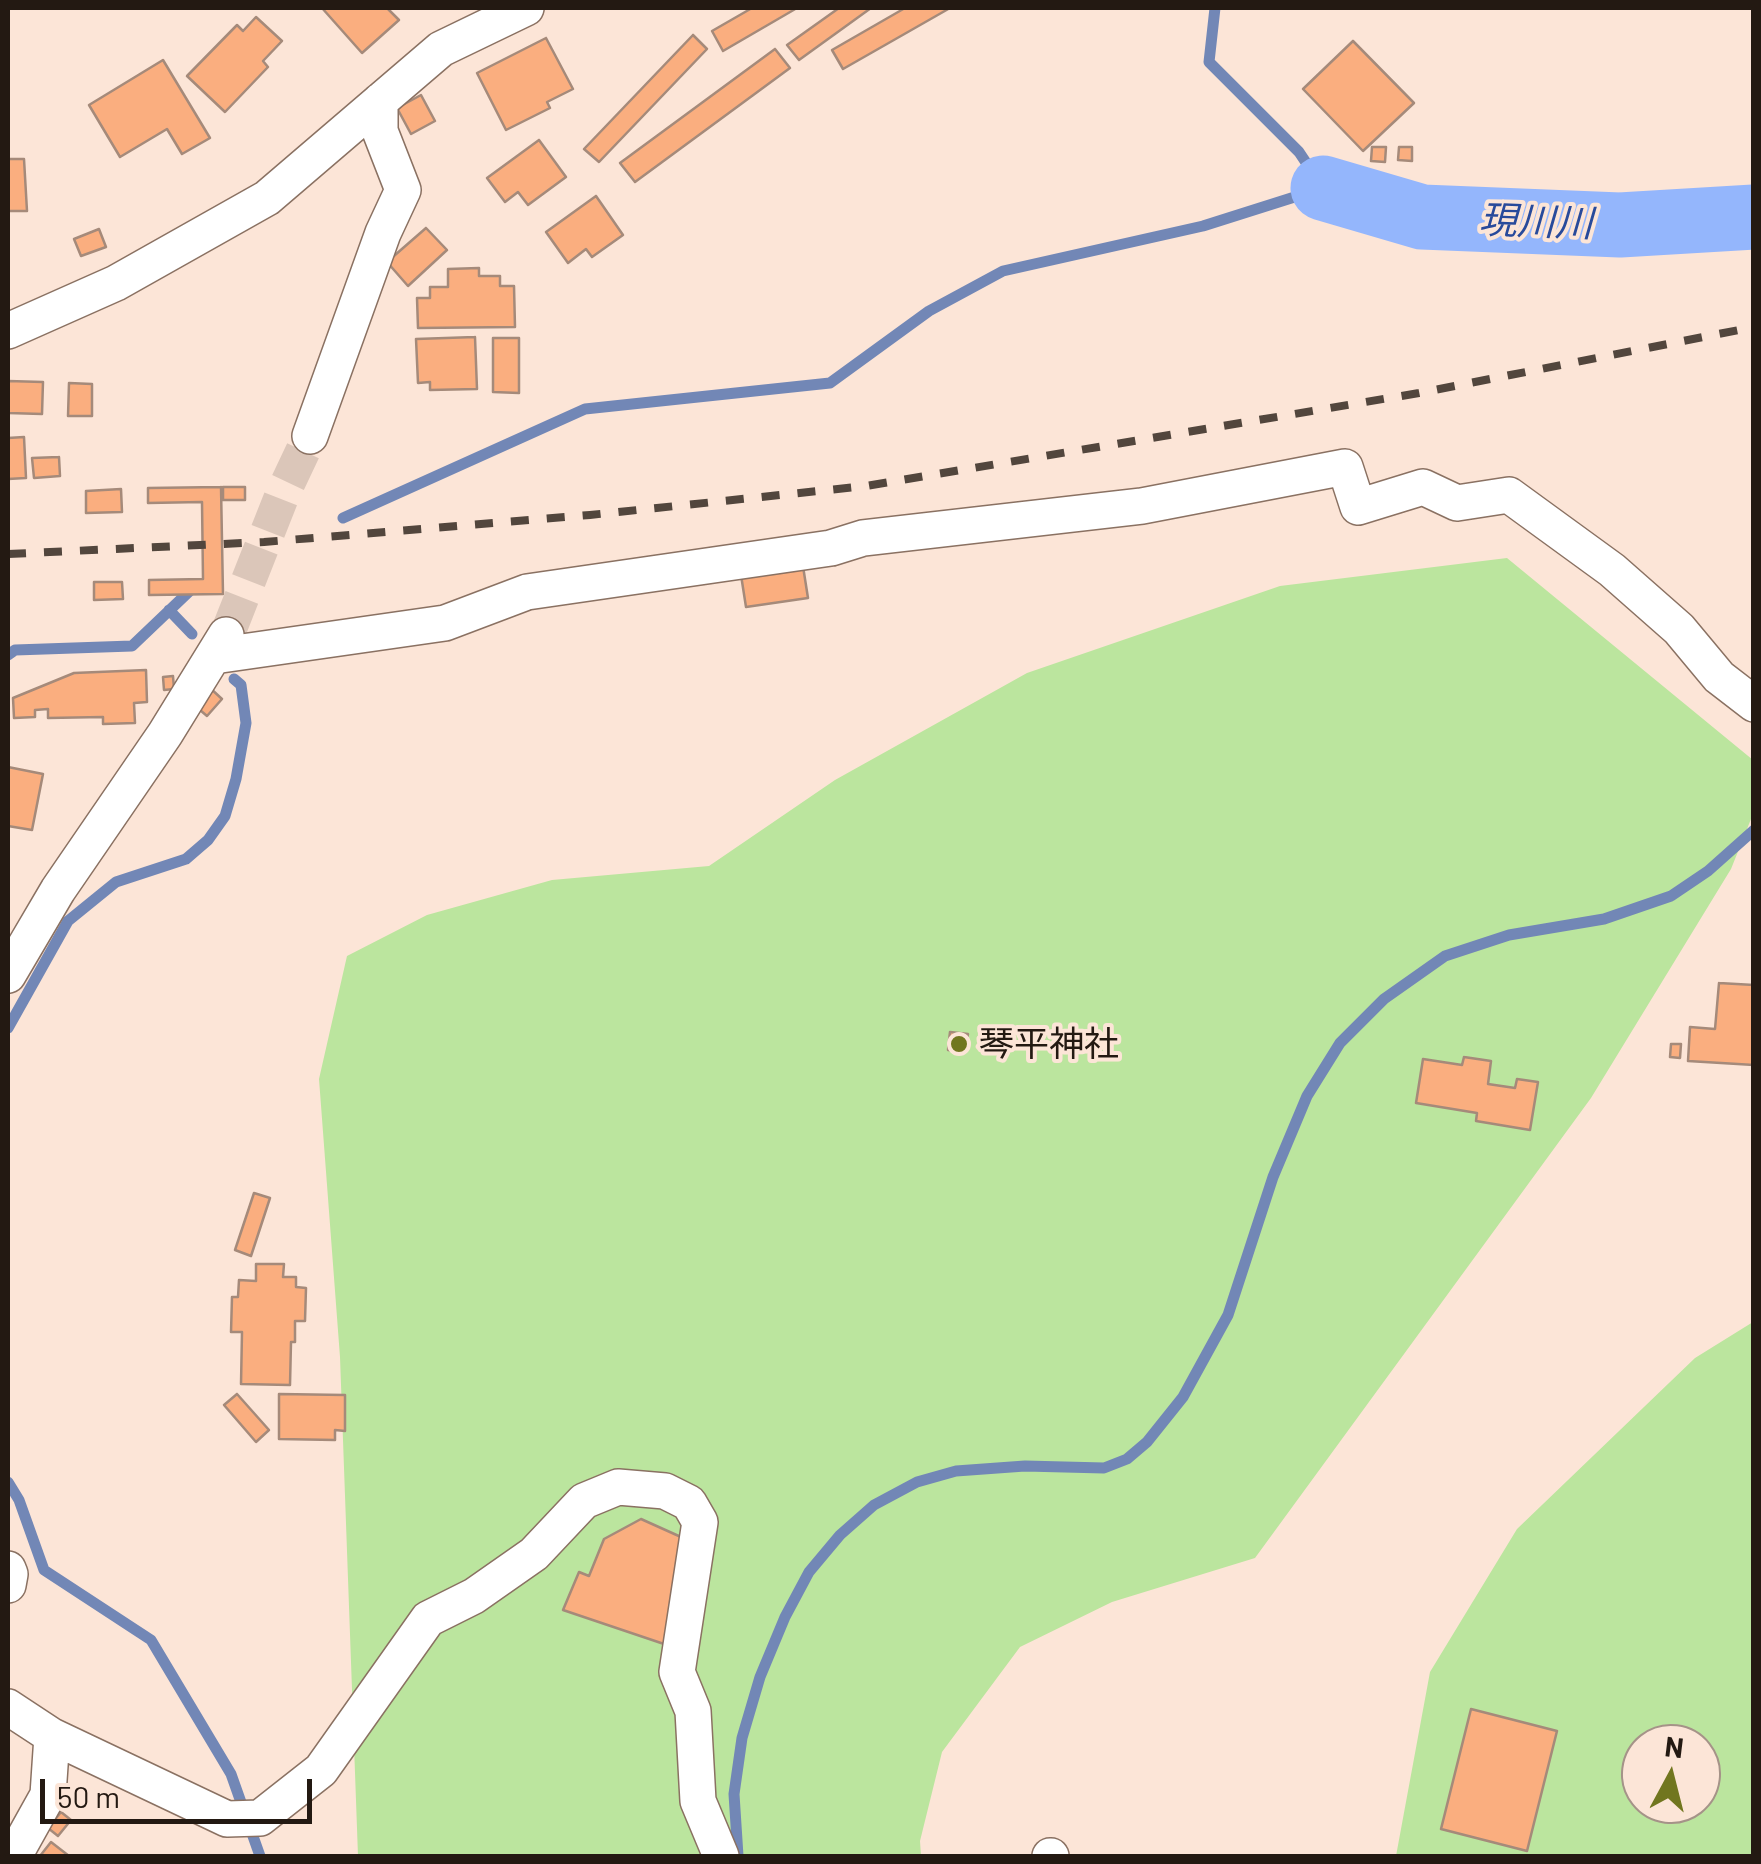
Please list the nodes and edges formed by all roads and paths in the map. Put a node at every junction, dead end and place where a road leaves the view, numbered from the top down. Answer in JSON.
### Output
{"nodes":[{"id":1,"x":526,"y":8,"type":"edge"},
{"id":2,"x":380,"y":101,"type":"junction"},
{"id":3,"x":8,"y":331,"type":"edge"},
{"id":4,"x":310,"y":436,"type":"tunnel mouth"},
{"id":5,"x":1754,"y":704,"type":"edge"},
{"id":6,"x":8,"y":975,"type":"edge"},
{"id":7,"x":8,"y":1569,"type":"edge"},
{"id":8,"x":8,"y":1585,"type":"edge"},
{"id":9,"x":8,"y":1708,"type":"edge"},
{"id":10,"x":52,"y":1736,"type":"junction"},
{"id":11,"x":14,"y":1856,"type":"edge"},
{"id":12,"x":721,"y":1856,"type":"edge"}],
"edges":[{"from":1,"to":2,"type":"street"},
{"from":2,"to":3,"type":"street"},
{"from":2,"to":4,"type":"street"},
{"from":5,"to":6,"type":"street"},
{"from":7,"to":8,"type":"street"},
{"from":9,"to":10,"type":"street"},
{"from":10,"to":11,"type":"street"},
{"from":10,"to":12,"type":"street"}]}
